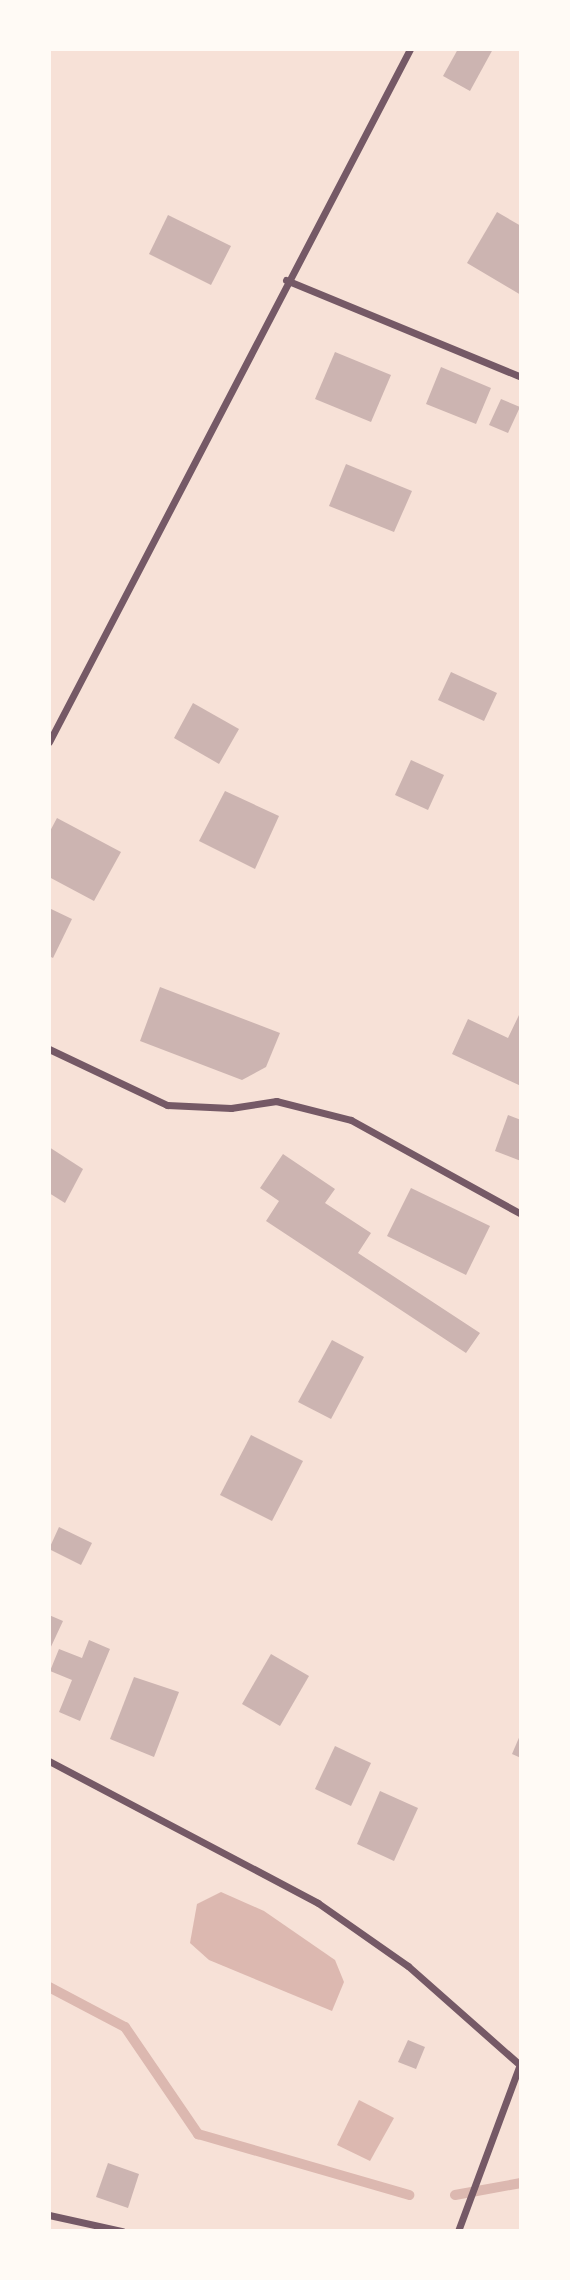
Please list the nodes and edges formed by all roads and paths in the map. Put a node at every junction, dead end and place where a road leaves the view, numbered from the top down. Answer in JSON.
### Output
{"nodes":[{"id":1,"x":410,"y":49,"type":"edge"},
{"id":2,"x":286,"y":280,"type":"junction"},
{"id":3,"x":521,"y":377,"type":"edge"},
{"id":4,"x":49,"y":743,"type":"edge"},
{"id":5,"x":49,"y":1049,"type":"edge"},
{"id":6,"x":521,"y":1214,"type":"edge"},
{"id":7,"x":49,"y":1761,"type":"edge"},
{"id":8,"x":520,"y":2063,"type":"edge"},
{"id":9,"x":49,"y":2215,"type":"edge"},
{"id":10,"x":122,"y":2231,"type":"edge"},
{"id":11,"x":458,"y":2231,"type":"edge"}],
"edges":[{"from":1,"to":2,"type":"street"},
{"from":2,"to":3,"type":"street"},
{"from":2,"to":4,"type":"street"},
{"from":5,"to":6,"type":"street"},
{"from":7,"to":8,"type":"street"},
{"from":8,"to":11,"type":"street"},
{"from":9,"to":10,"type":"street"}]}
